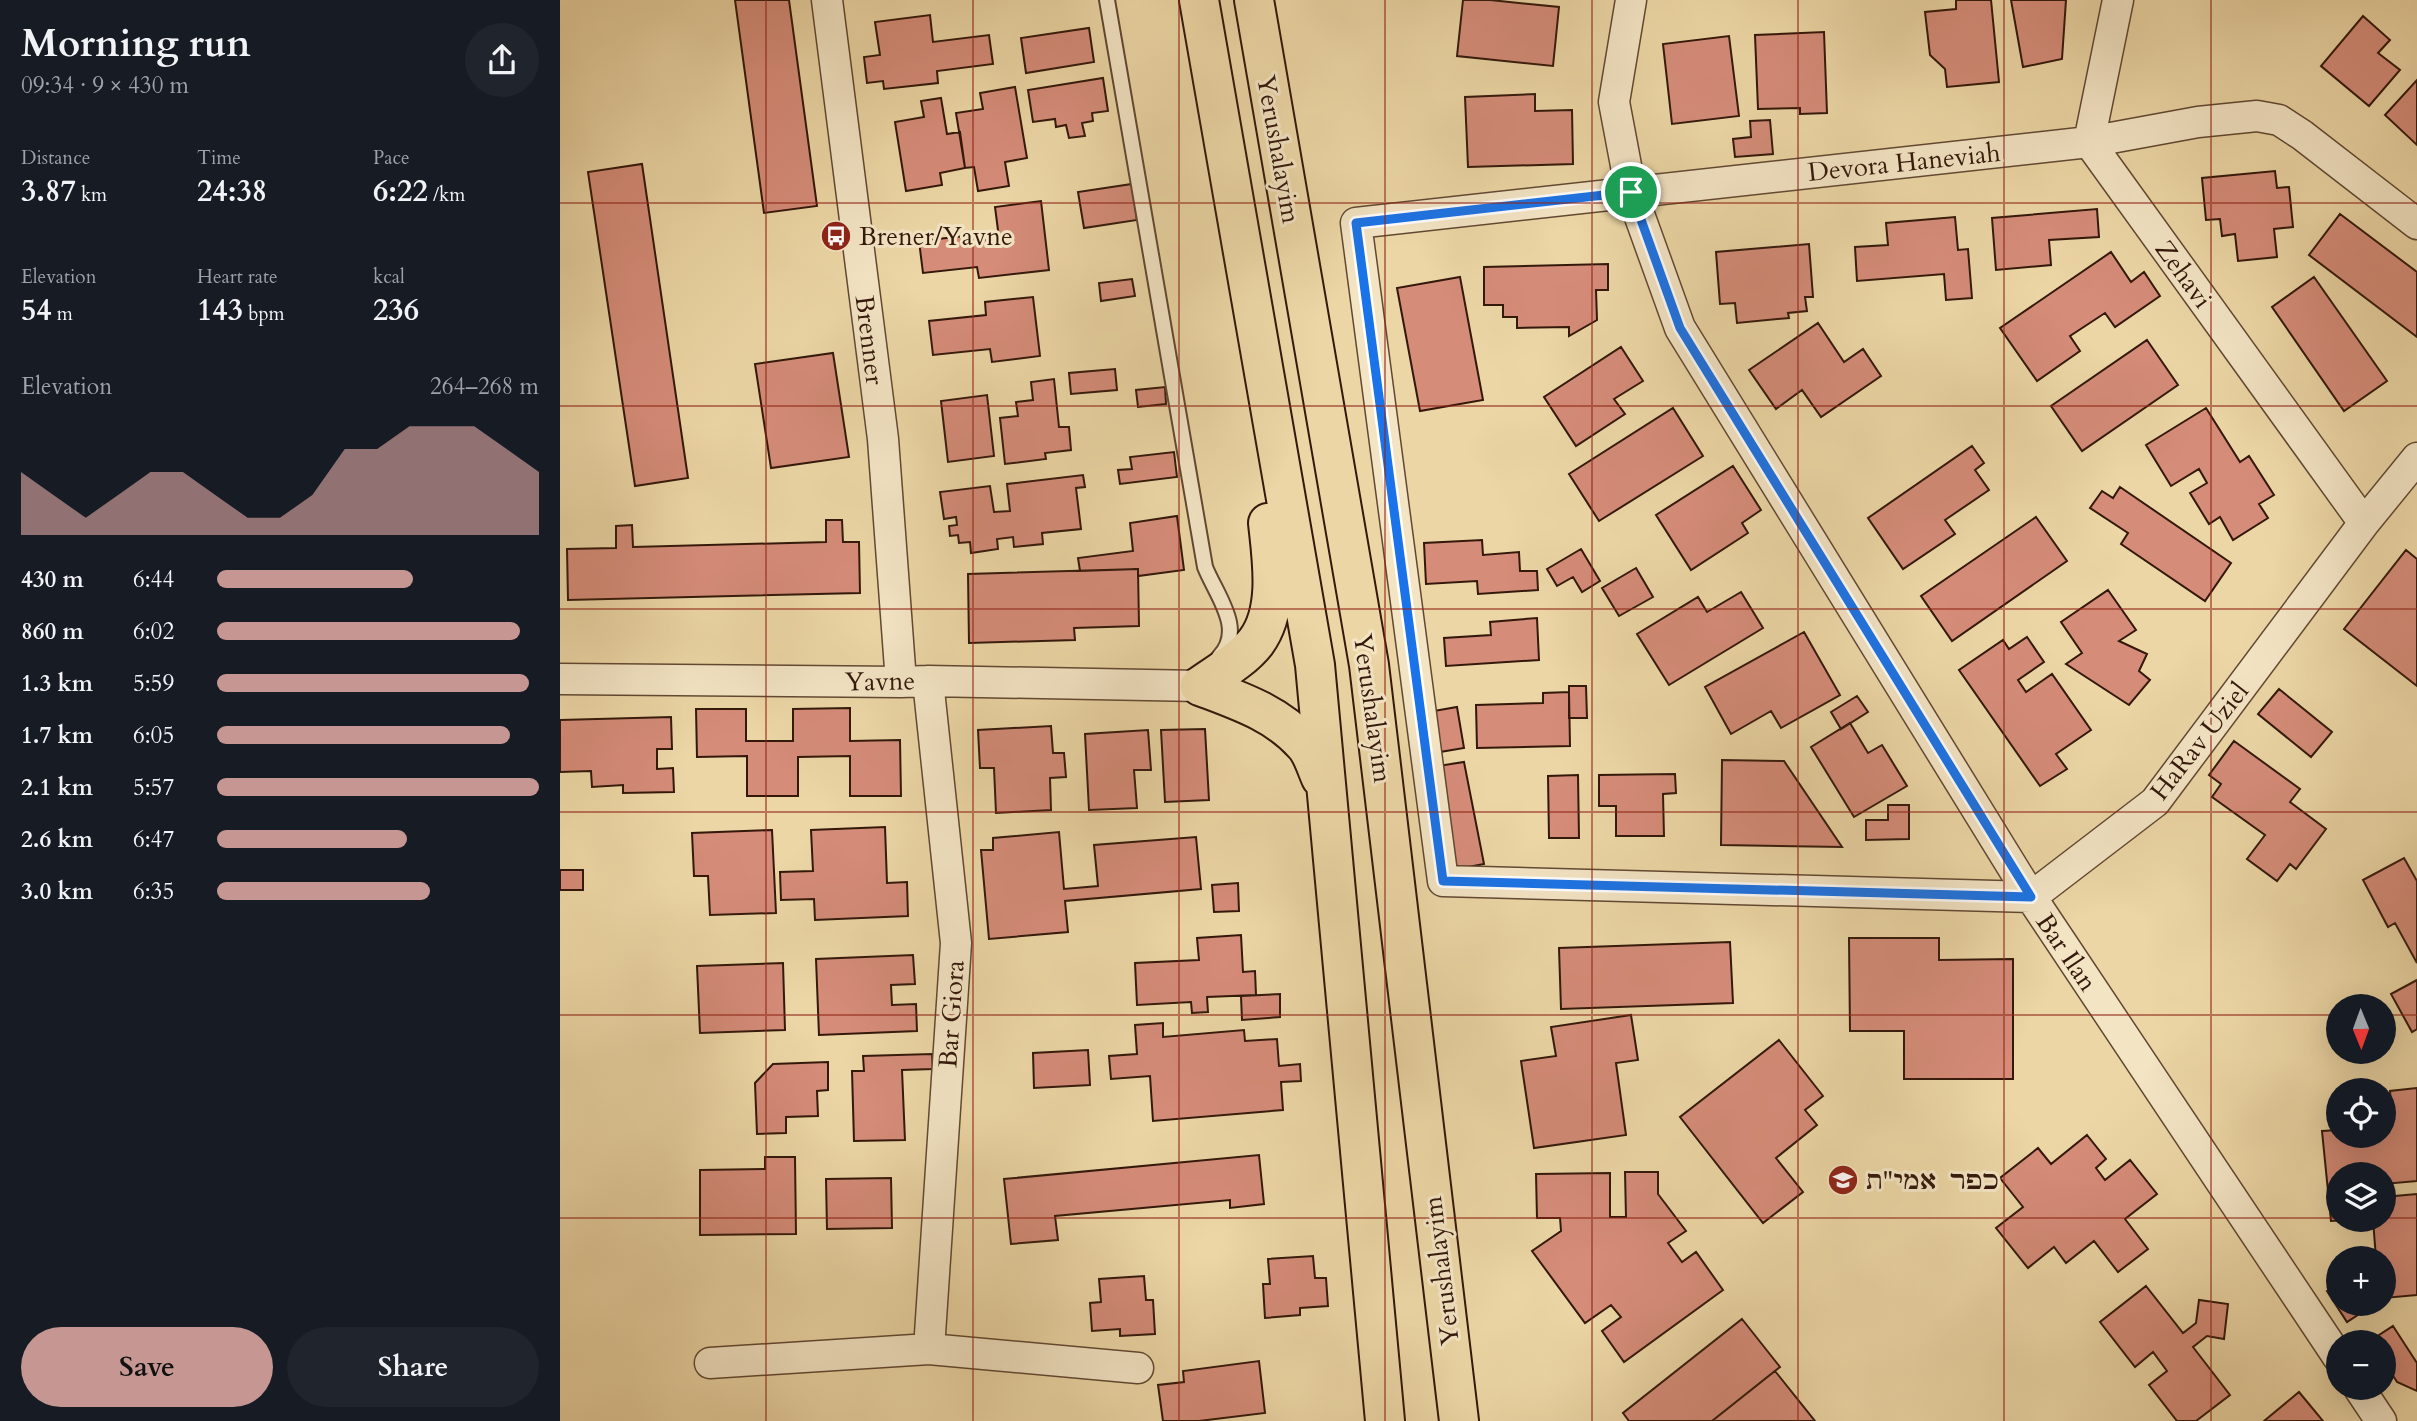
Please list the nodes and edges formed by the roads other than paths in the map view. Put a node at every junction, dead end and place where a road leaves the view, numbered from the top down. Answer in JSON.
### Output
{"nodes":[{"id":1,"x":827,"y":0,"type":"edge"},
{"id":2,"x":1107,"y":0,"type":"edge"},
{"id":3,"x":1199,"y":0,"type":"edge"},
{"id":4,"x":1254,"y":0,"type":"edge"},
{"id":5,"x":1631,"y":0,"type":"edge"},
{"id":6,"x":2118,"y":0,"type":"edge"},
{"id":7,"x":1217,"y":102,"type":"junction"},
{"id":8,"x":2089,"y":142,"type":"junction"},
{"id":9,"x":1631,"y":192,"type":"junction"},
{"id":10,"x":2417,"y":224,"type":"edge"},
{"id":11,"x":2417,"y":458,"type":"edge"},
{"id":12,"x":2364,"y":523,"type":"junction"},
{"id":13,"x":560,"y":679,"type":"edge"},
{"id":14,"x":915,"y":681,"type":"junction"},
{"id":15,"x":1195,"y":686,"type":"junction"},
{"id":16,"x":1327,"y":791,"type":"junction"},
{"id":17,"x":2031,"y":897,"type":"junction"},
{"id":18,"x":2326,"y":1339,"type":"edge"},
{"id":19,"x":929,"y":1349,"type":"junction"},
{"id":20,"x":710,"y":1363,"type":"dead end"},
{"id":21,"x":1138,"y":1368,"type":"dead end"},
{"id":22,"x":2367,"y":1400,"type":"edge"},
{"id":23,"x":1385,"y":1421,"type":"edge"},
{"id":24,"x":1459,"y":1421,"type":"edge"},
{"id":25,"x":2381,"y":1421,"type":"edge"}],
"edges":[{"from":1,"to":14,"type":"street","name":"Brenner"},
{"from":2,"to":15,"type":"lane"},
{"from":3,"to":7,"type":"highway","name":"Yerushalayim"},
{"from":4,"to":24,"type":"highway","name":"Yerushalayim"},
{"from":5,"to":9,"type":"street","name":"Bar Ilan"},
{"from":6,"to":8,"type":"street"},
{"from":7,"to":15,"type":"highway"},
{"from":7,"to":16,"type":"highway","name":"Yerushalayim"},
{"from":8,"to":9,"type":"street","name":"Devora Haneviah"},
{"from":8,"to":10,"type":"street","name":"Devora Haneviah"},
{"from":8,"to":12,"type":"street","name":"Zehavi"},
{"from":9,"to":17,"type":"street","name":"Bar Ilan"},
{"from":9,"to":17,"type":"street","name":"Devora Haneviah"},
{"from":11,"to":12,"type":"street","name":"HaRav Uziel"},
{"from":12,"to":17,"type":"street","name":"HaRav Uziel"},
{"from":13,"to":14,"type":"street","name":"Yavne"},
{"from":14,"to":15,"type":"street","name":"Yavne"},
{"from":14,"to":19,"type":"street","name":"Bar Giora"},
{"from":15,"to":16,"type":"highway"},
{"from":16,"to":23,"type":"highway","name":"Yerushalayim"},
{"from":17,"to":18,"type":"street","name":"Bar Ilan"},
{"from":19,"to":20,"type":"street"},
{"from":19,"to":21,"type":"street"},
{"from":22,"to":25,"type":"street"}]}
